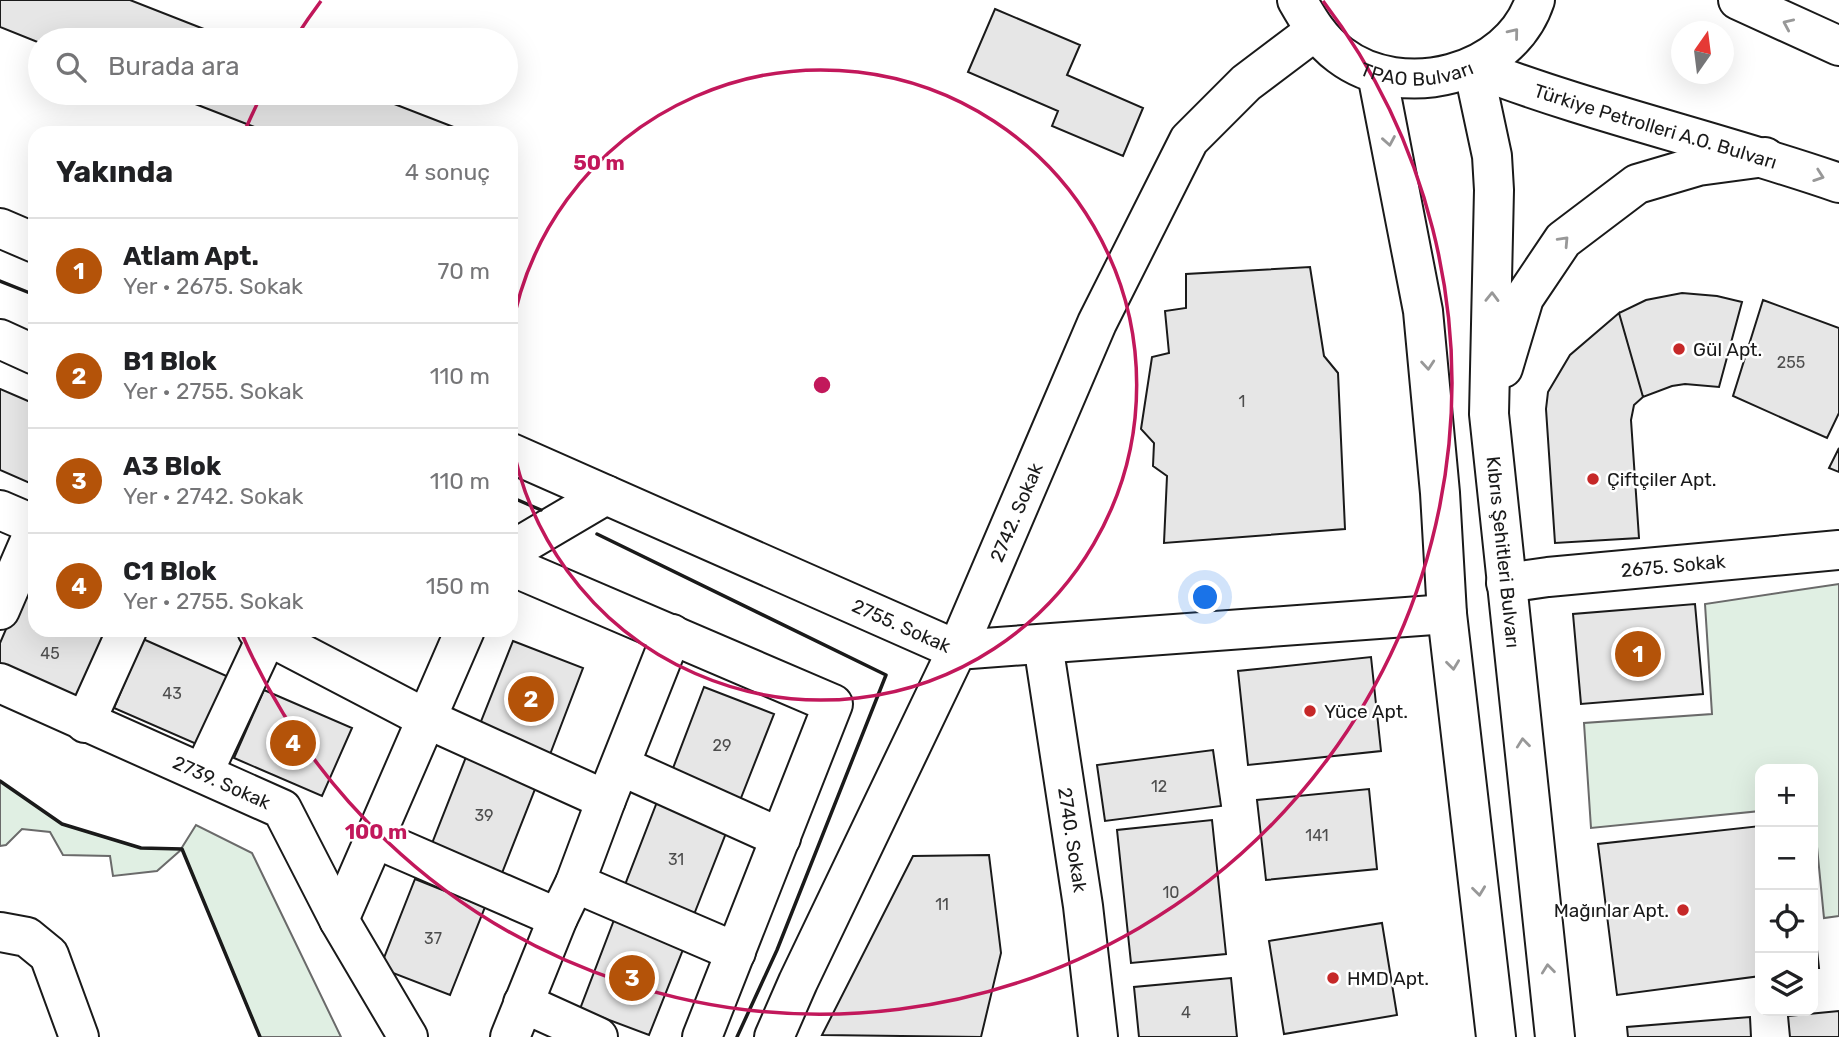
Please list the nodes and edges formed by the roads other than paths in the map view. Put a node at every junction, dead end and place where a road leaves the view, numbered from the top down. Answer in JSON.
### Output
{"nodes":[{"id":1,"x":1271,"y":0,"type":"edge"},
{"id":2,"x":1535,"y":0,"type":"edge"},
{"id":3,"x":1738,"y":0,"type":"edge"},
{"id":4,"x":1306,"y":16,"type":"edge"},
{"id":5,"x":1839,"y":46,"type":"edge"},
{"id":6,"x":1474,"y":66,"type":"junction"},
{"id":7,"x":1377,"y":74,"type":"junction"},
{"id":8,"x":1765,"y":157,"type":"junction"},
{"id":9,"x":1839,"y":183,"type":"edge"},
{"id":10,"x":0,"y":228,"type":"edge"},
{"id":11,"x":28,"y":240,"type":"edge"},
{"id":12,"x":0,"y":339,"type":"edge"},
{"id":13,"x":28,"y":352,"type":"edge"},
{"id":14,"x":1489,"y":414,"type":"junction"},
{"id":15,"x":518,"y":456,"type":"edge"},
{"id":16,"x":606,"y":495,"type":"junction"},
{"id":17,"x":0,"y":510,"type":"edge"},
{"id":18,"x":28,"y":524,"type":"edge"},
{"id":19,"x":28,"y":544,"type":"edge"},
{"id":20,"x":518,"y":547,"type":"edge"},
{"id":21,"x":1839,"y":550,"type":"edge"},
{"id":22,"x":518,"y":568,"type":"edge"},
{"id":23,"x":1506,"y":583,"type":"junction"},
{"id":24,"x":0,"y":610,"type":"edge"},
{"id":25,"x":1447,"y":614,"type":"junction"},
{"id":26,"x":673,"y":634,"type":"junction"},
{"id":27,"x":124,"y":637,"type":"edge"},
{"id":28,"x":263,"y":637,"type":"edge"},
{"id":29,"x":274,"y":637,"type":"edge"},
{"id":30,"x":462,"y":637,"type":"edge"},
{"id":31,"x":1043,"y":644,"type":"junction"},
{"id":32,"x":957,"y":650,"type":"junction"},
{"id":33,"x":0,"y":683,"type":"edge"},
{"id":34,"x":425,"y":718,"type":"junction"},
{"id":35,"x":85,"y":723,"type":"junction"},
{"id":36,"x":203,"y":773,"type":"junction"},
{"id":37,"x":614,"y":783,"type":"junction"},
{"id":38,"x":374,"y":838,"type":"junction"},
{"id":39,"x":781,"y":838,"type":"junction"},
{"id":40,"x":575,"y":883,"type":"junction"},
{"id":41,"x":558,"y":918,"type":"junction"},
{"id":42,"x":339,"y":920,"type":"junction"},
{"id":43,"x":0,"y":932,"type":"edge"},
{"id":44,"x":736,"y":953,"type":"junction"},
{"id":45,"x":516,"y":1020,"type":"edge"},
{"id":46,"x":79,"y":1037,"type":"edge"},
{"id":47,"x":408,"y":1037,"type":"edge"},
{"id":48,"x":598,"y":1037,"type":"edge"},
{"id":49,"x":702,"y":1037,"type":"edge"},
{"id":50,"x":774,"y":1037,"type":"edge"},
{"id":51,"x":1098,"y":1037,"type":"edge"},
{"id":52,"x":1496,"y":1037,"type":"edge"},
{"id":53,"x":1555,"y":1037,"type":"edge"}],
"edges":[{"from":1,"to":4,"type":"main road"},
{"from":6,"to":2,"type":"main road","name":"TPAO Bulvarı","one_way":true},
{"from":5,"to":3,"type":"main road","one_way":true},
{"from":4,"to":7,"type":"main road","name":"TPAO Bulvarı"},
{"from":4,"to":32,"type":"main road","name":"2742. Sokak"},
{"from":6,"to":7,"type":"main road","name":"TPAO Bulvarı"},
{"from":6,"to":8,"type":"main road","name":"Türkiye Petrolleri A.O. Bulvarı"},
{"from":14,"to":6,"type":"main road","name":"Kıbrıs Şehitleri Bulvarı","one_way":true},
{"from":7,"to":25,"type":"main road","one_way":true},
{"from":8,"to":9,"type":"main road","name":"Türkiye Petrolleri A.O. Bulvarı","one_way":true},
{"from":14,"to":8,"type":"main road","one_way":true},
{"from":10,"to":11,"type":"main road"},
{"from":12,"to":13,"type":"main road"},
{"from":14,"to":23,"type":"main road","name":"Kıbrıs Şehitleri Bulvarı"},
{"from":15,"to":16,"type":"main road","name":"2755. Sokak"},
{"from":16,"to":20,"type":"main road"},
{"from":16,"to":32,"type":"main road","name":"2755. Sokak"},
{"from":17,"to":18,"type":"main road"},
{"from":19,"to":24,"type":"main road"},
{"from":21,"to":23,"type":"main road","name":"2675. Sokak"},
{"from":22,"to":26,"type":"main road"},
{"from":53,"to":23,"type":"main road","name":"Kıbrıs Şehitleri Bulvarı","one_way":true},
{"from":25,"to":31,"type":"main road","name":"2755. Sokak"},
{"from":25,"to":52,"type":"main road","one_way":true},
{"from":26,"to":37,"type":"main road"},
{"from":26,"to":39,"type":"main road"},
{"from":27,"to":35,"type":"main road"},
{"from":28,"to":36,"type":"main road"},
{"from":29,"to":34,"type":"main road"},
{"from":30,"to":34,"type":"main road"},
{"from":31,"to":32,"type":"main road","name":"2755. Sokak"},
{"from":31,"to":51,"type":"main road","name":"2740. Sokak"},
{"from":32,"to":50,"type":"main road","name":"2742. Sokak"},
{"from":33,"to":35,"type":"main road","name":"2739. Sokak"},
{"from":34,"to":37,"type":"main road"},
{"from":34,"to":38,"type":"main road"},
{"from":35,"to":36,"type":"main road","name":"2739. Sokak"},
{"from":36,"to":42,"type":"main road","name":"2739. Sokak"},
{"from":37,"to":39,"type":"main road"},
{"from":37,"to":40,"type":"main road"},
{"from":38,"to":41,"type":"main road"},
{"from":38,"to":42,"type":"main road"},
{"from":39,"to":44,"type":"main road"},
{"from":40,"to":41,"type":"main road"},
{"from":40,"to":44,"type":"main road"},
{"from":41,"to":45,"type":"main road"},
{"from":42,"to":47,"type":"main road","name":"2739. Sokak"},
{"from":43,"to":46,"type":"main road"},
{"from":44,"to":49,"type":"main road"},
{"from":45,"to":48,"type":"main road"}]}
